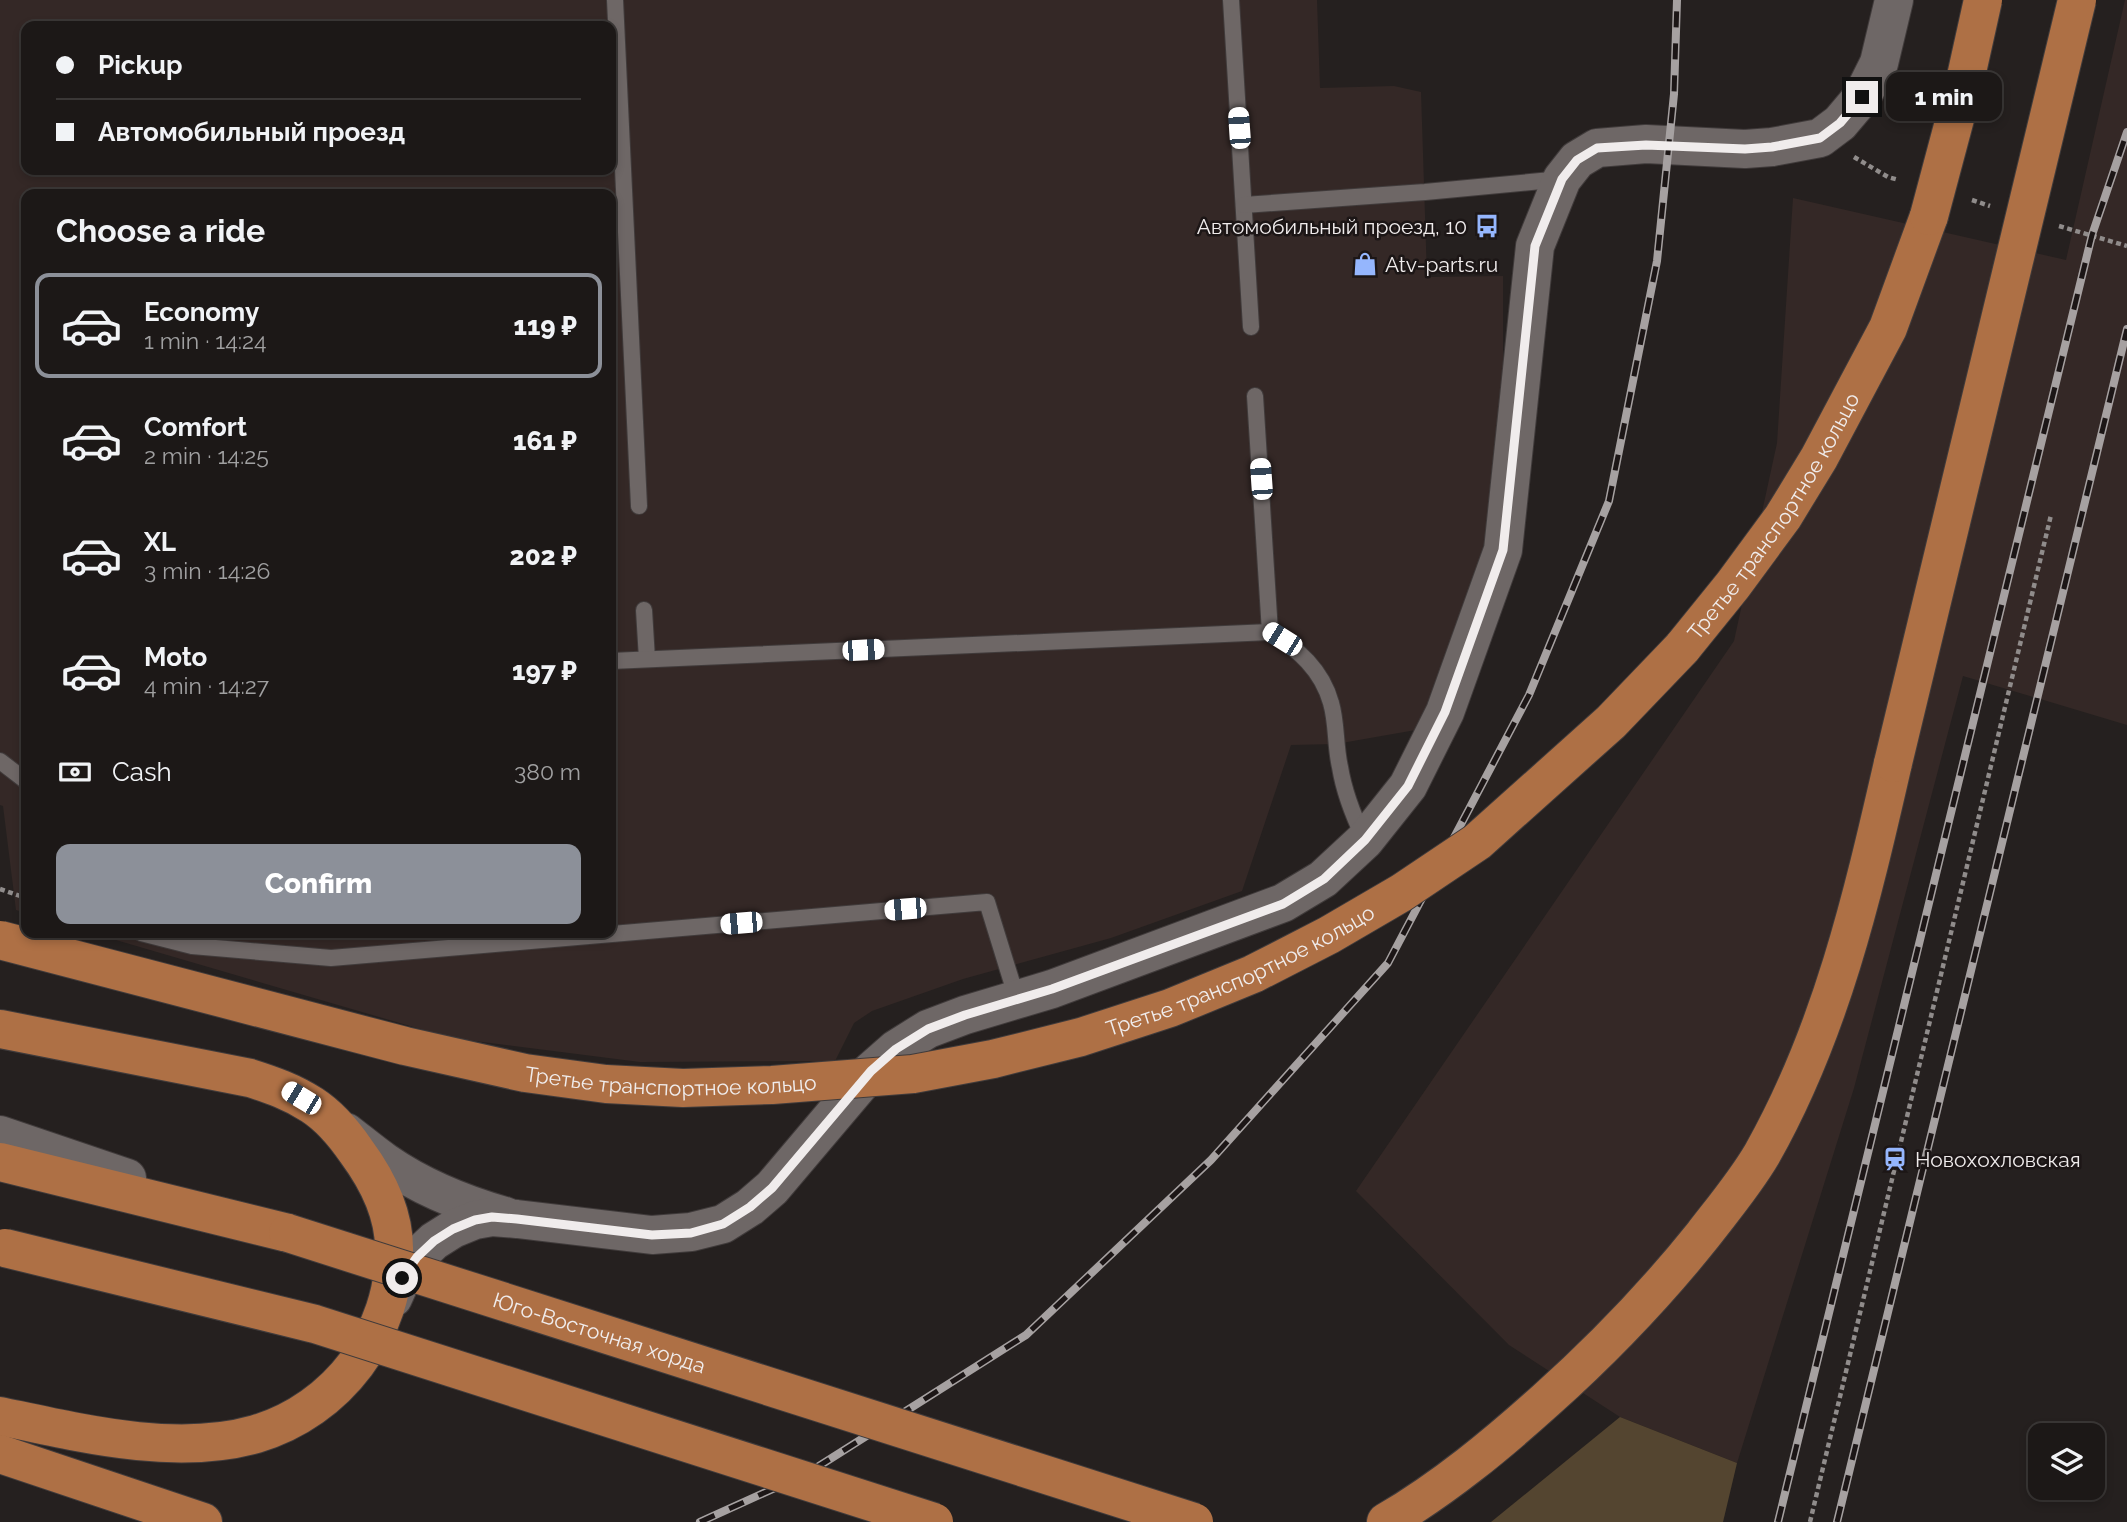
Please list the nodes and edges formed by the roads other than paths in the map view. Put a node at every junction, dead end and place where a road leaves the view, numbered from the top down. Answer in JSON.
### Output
{"nodes":[{"id":1,"x":615,"y":0,"type":"edge"},
{"id":2,"x":1231,"y":0,"type":"edge"},
{"id":3,"x":1894,"y":0,"type":"edge"},
{"id":4,"x":1983,"y":0,"type":"edge"},
{"id":5,"x":2077,"y":0,"type":"edge"},
{"id":6,"x":616,"y":21,"type":"edge"},
{"id":7,"x":616,"y":21,"type":"edge"},
{"id":8,"x":1562,"y":179,"type":"junction"},
{"id":9,"x":1244,"y":205,"type":"junction"},
{"id":10,"x":1251,"y":327,"type":"dead end"},
{"id":11,"x":1255,"y":396,"type":"dead end"},
{"id":12,"x":639,"y":506,"type":"dead end"},
{"id":13,"x":644,"y":610,"type":"dead end"},
{"id":14,"x":1270,"y":632,"type":"junction"},
{"id":15,"x":647,"y":659,"type":"junction"},
{"id":16,"x":616,"y":661,"type":"edge"},
{"id":17,"x":0,"y":761,"type":"edge"},
{"id":18,"x":21,"y":777,"type":"edge"},
{"id":19,"x":1365,"y":840,"type":"junction"},
{"id":20,"x":616,"y":934,"type":"edge"},
{"id":21,"x":161,"y":938,"type":"edge"},
{"id":22,"x":565,"y":938,"type":"edge"},
{"id":23,"x":0,"y":940,"type":"edge"},
{"id":24,"x":1017,"y":999,"type":"junction"},
{"id":25,"x":0,"y":1029,"type":"edge"},
{"id":26,"x":315,"y":1107,"type":"junction"},
{"id":27,"x":13,"y":1152,"type":"edge"},
{"id":28,"x":517,"y":1219,"type":"junction"},
{"id":29,"x":2,"y":1247,"type":"edge"},
{"id":30,"x":381,"y":1324,"type":"junction"},
{"id":31,"x":0,"y":1416,"type":"edge"},
{"id":32,"x":0,"y":1454,"type":"edge"},
{"id":33,"x":203,"y":1522,"type":"edge"},
{"id":34,"x":934,"y":1522,"type":"edge"},
{"id":35,"x":1194,"y":1522,"type":"edge"},
{"id":36,"x":1386,"y":1522,"type":"edge"}],
"edges":[{"from":1,"to":6,"type":"lane"},
{"from":2,"to":9,"type":"lane"},
{"from":3,"to":8,"type":"street"},
{"from":4,"to":23,"type":"main road","name":"Третье транспортное кольцо","bridge":true},
{"from":5,"to":36,"type":"main road","bridge":true},
{"from":7,"to":12,"type":"lane"},
{"from":8,"to":9,"type":"lane"},
{"from":8,"to":19,"type":"street"},
{"from":9,"to":10,"type":"lane"},
{"from":11,"to":14,"type":"lane"},
{"from":13,"to":15,"type":"lane"},
{"from":14,"to":15,"type":"lane"},
{"from":14,"to":19,"type":"lane"},
{"from":15,"to":16,"type":"lane"},
{"from":17,"to":18,"type":"lane"},
{"from":19,"to":24,"type":"street"},
{"from":20,"to":24,"type":"lane"},
{"from":21,"to":22,"type":"lane"},
{"from":24,"to":28,"type":"street"},
{"from":25,"to":26,"type":"main road"},
{"from":26,"to":28,"type":"street"},
{"from":26,"to":30,"type":"main road"},
{"from":27,"to":35,"type":"main road","name":"Юго-Восточная хорда","bridge":true},
{"from":28,"to":30,"type":"street"},
{"from":29,"to":34,"type":"main road","bridge":true},
{"from":30,"to":31,"type":"main road"},
{"from":32,"to":33,"type":"main road"}]}
